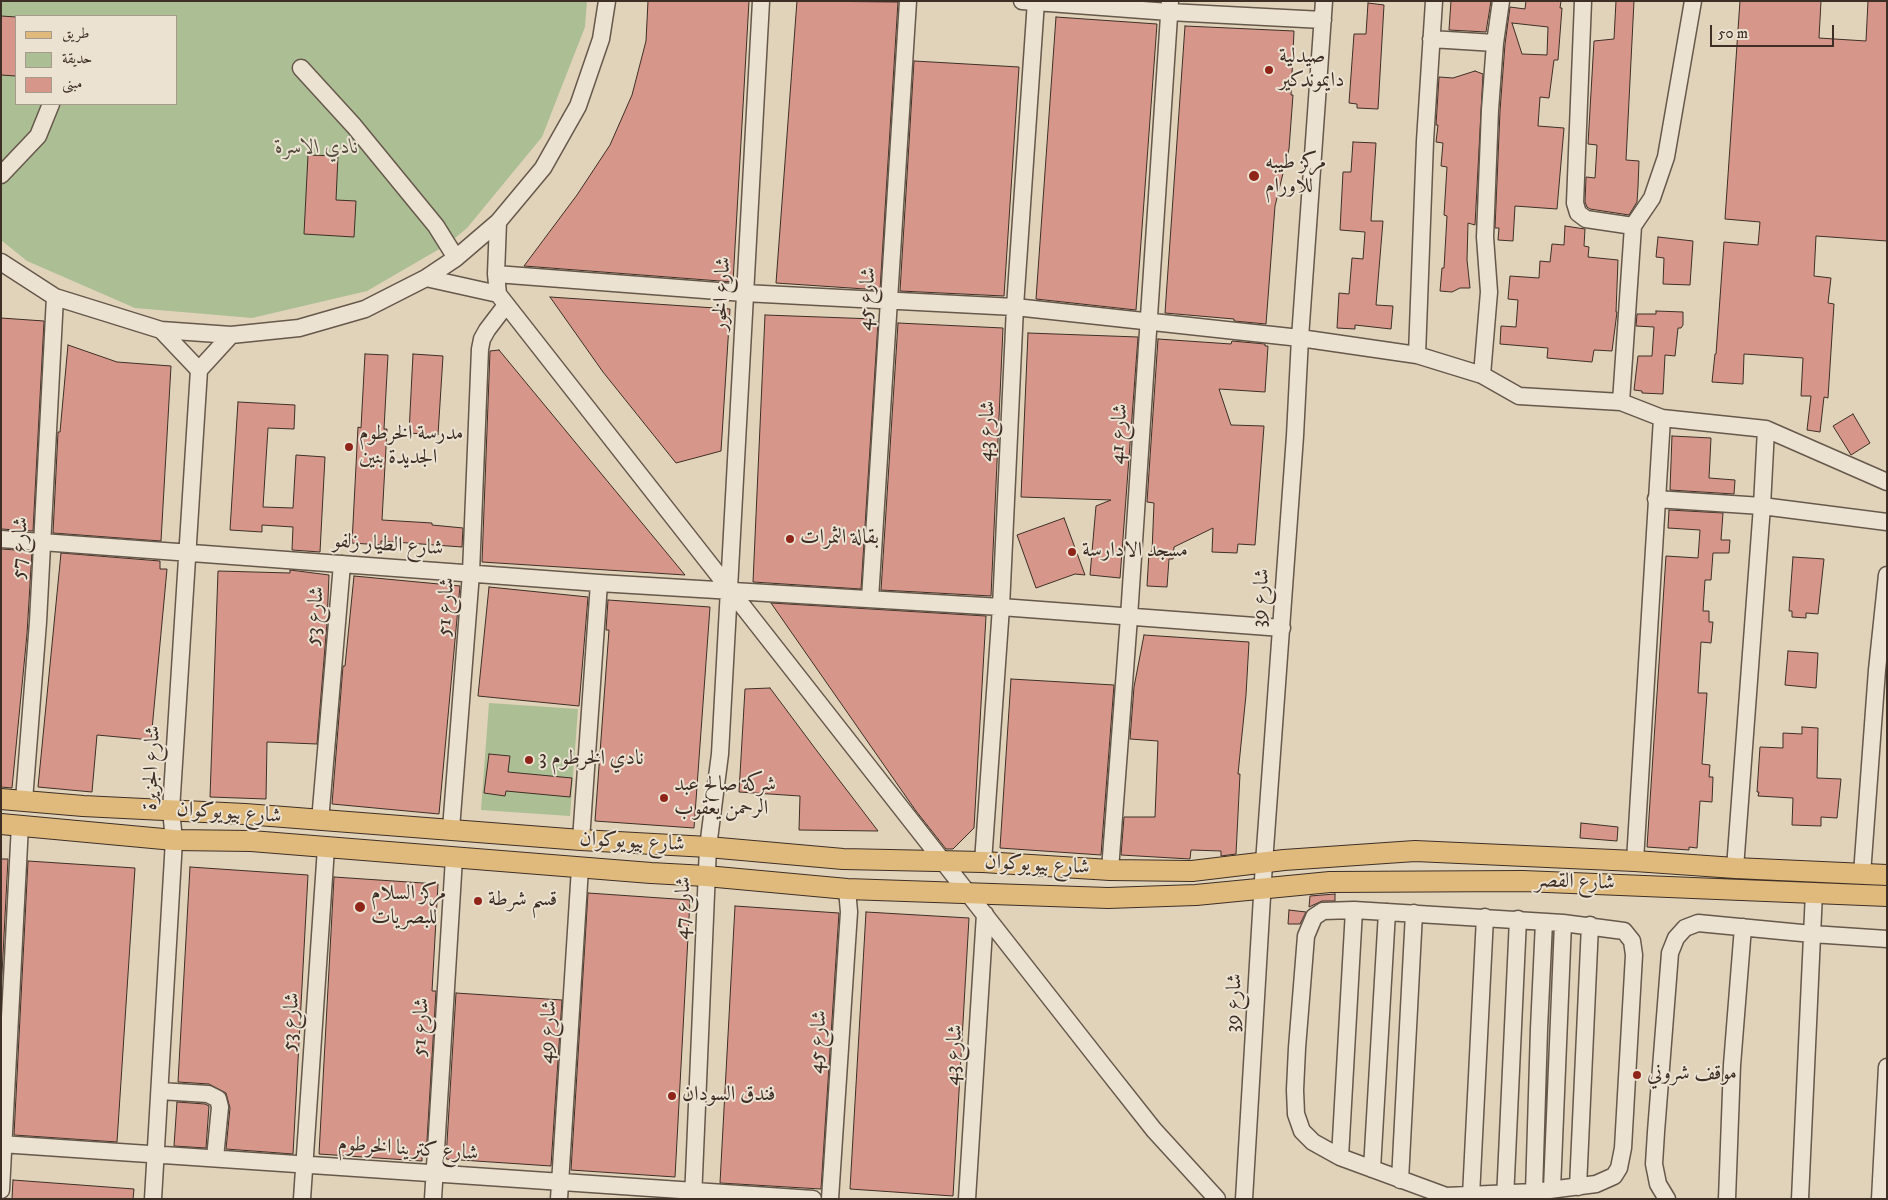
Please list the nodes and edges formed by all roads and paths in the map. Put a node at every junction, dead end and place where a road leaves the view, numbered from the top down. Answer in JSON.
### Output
{"nodes":[{"id":1,"x":607,"y":1,"type":"edge"},
{"id":2,"x":761,"y":1,"type":"edge"},
{"id":3,"x":908,"y":1,"type":"edge"},
{"id":4,"x":1324,"y":1,"type":"edge"},
{"id":5,"x":1434,"y":1,"type":"edge"},
{"id":6,"x":1500,"y":1,"type":"edge"},
{"id":7,"x":1583,"y":1,"type":"edge"},
{"id":8,"x":1693,"y":1,"type":"edge"},
{"id":9,"x":1031,"y":2,"type":"edge"},
{"id":10,"x":1170,"y":7,"type":"edge"},
{"id":11,"x":1323,"y":20,"type":"junction"},
{"id":12,"x":1432,"y":39,"type":"junction"},
{"id":13,"x":1495,"y":43,"type":"junction"},
{"id":14,"x":301,"y":68,"type":"dead end"},
{"id":15,"x":51,"y":105,"type":"edge"},
{"id":16,"x":1,"y":175,"type":"edge"},
{"id":17,"x":498,"y":222,"type":"junction"},
{"id":18,"x":1633,"y":226,"type":"junction"},
{"id":19,"x":456,"y":258,"type":"junction"},
{"id":20,"x":1,"y":262,"type":"edge"},
{"id":21,"x":496,"y":274,"type":"junction"},
{"id":22,"x":426,"y":278,"type":"junction"},
{"id":23,"x":744,"y":293,"type":"junction"},
{"id":24,"x":56,"y":297,"type":"junction"},
{"id":25,"x":502,"y":300,"type":"junction"},
{"id":26,"x":890,"y":300,"type":"junction"},
{"id":27,"x":1015,"y":307,"type":"junction"},
{"id":28,"x":1149,"y":321,"type":"junction"},
{"id":29,"x":161,"y":330,"type":"junction"},
{"id":30,"x":231,"y":335,"type":"junction"},
{"id":31,"x":1300,"y":338,"type":"junction"},
{"id":32,"x":1417,"y":355,"type":"junction"},
{"id":33,"x":198,"y":370,"type":"junction"},
{"id":34,"x":1482,"y":375,"type":"junction"},
{"id":35,"x":1621,"y":402,"type":"junction"},
{"id":36,"x":1662,"y":418,"type":"junction"},
{"id":37,"x":1766,"y":429,"type":"junction"},
{"id":38,"x":1887,"y":482,"type":"edge"},
{"id":39,"x":1656,"y":499,"type":"junction"},
{"id":40,"x":1762,"y":506,"type":"junction"},
{"id":41,"x":1887,"y":522,"type":"edge"},
{"id":42,"x":1,"y":539,"type":"edge"},
{"id":43,"x":43,"y":542,"type":"junction"},
{"id":44,"x":186,"y":552,"type":"junction"},
{"id":45,"x":342,"y":564,"type":"junction"},
{"id":46,"x":471,"y":573,"type":"junction"},
{"id":47,"x":1887,"y":575,"type":"edge"},
{"id":48,"x":599,"y":582,"type":"junction"},
{"id":49,"x":730,"y":590,"type":"junction"},
{"id":50,"x":870,"y":599,"type":"junction"},
{"id":51,"x":1001,"y":607,"type":"junction"},
{"id":52,"x":1129,"y":617,"type":"junction"},
{"id":53,"x":1282,"y":628,"type":"junction"},
{"id":54,"x":1,"y":799,"type":"edge"},
{"id":55,"x":24,"y":800,"type":"junction"},
{"id":56,"x":171,"y":810,"type":"junction"},
{"id":57,"x":320,"y":821,"type":"junction"},
{"id":58,"x":10,"y":825,"type":"edge"},
{"id":59,"x":451,"y":829,"type":"junction"},
{"id":60,"x":174,"y":840,"type":"junction"},
{"id":61,"x":582,"y":840,"type":"junction"},
{"id":62,"x":708,"y":847,"type":"junction"},
{"id":63,"x":326,"y":848,"type":"junction"},
{"id":64,"x":454,"y":858,"type":"junction"},
{"id":65,"x":1635,"y":861,"type":"junction"},
{"id":66,"x":943,"y":862,"type":"junction"},
{"id":67,"x":983,"y":862,"type":"junction"},
{"id":68,"x":1264,"y":863,"type":"junction"},
{"id":69,"x":580,"y":868,"type":"junction"},
{"id":70,"x":1735,"y":868,"type":"junction"},
{"id":71,"x":1110,"y":870,"type":"junction"},
{"id":72,"x":1862,"y":874,"type":"junction"},
{"id":73,"x":1887,"y":875,"type":"edge"},
{"id":74,"x":706,"y":876,"type":"junction"},
{"id":75,"x":847,"y":889,"type":"junction"},
{"id":76,"x":1263,"y":889,"type":"junction"},
{"id":77,"x":1814,"y":892,"type":"junction"},
{"id":78,"x":968,"y":893,"type":"junction"},
{"id":79,"x":1887,"y":896,"type":"edge"},
{"id":80,"x":1354,"y":910,"type":"junction"},
{"id":81,"x":1387,"y":912,"type":"junction"},
{"id":82,"x":1414,"y":913,"type":"junction"},
{"id":83,"x":985,"y":914,"type":"junction"},
{"id":84,"x":1486,"y":917,"type":"junction"},
{"id":85,"x":1518,"y":920,"type":"junction"},
{"id":86,"x":1544,"y":922,"type":"junction"},
{"id":87,"x":1563,"y":923,"type":"junction"},
{"id":88,"x":1590,"y":925,"type":"junction"},
{"id":89,"x":1743,"y":928,"type":"junction"},
{"id":90,"x":1812,"y":934,"type":"junction"},
{"id":91,"x":1887,"y":939,"type":"edge"},
{"id":92,"x":1887,"y":1067,"type":"edge"},
{"id":93,"x":160,"y":1091,"type":"junction"},
{"id":94,"x":3,"y":1144,"type":"edge"},
{"id":95,"x":156,"y":1154,"type":"junction"},
{"id":96,"x":1340,"y":1157,"type":"junction"},
{"id":97,"x":215,"y":1158,"type":"junction"},
{"id":98,"x":304,"y":1164,"type":"junction"},
{"id":99,"x":1372,"y":1169,"type":"junction"},
{"id":100,"x":434,"y":1173,"type":"junction"},
{"id":101,"x":1400,"y":1180,"type":"junction"},
{"id":102,"x":560,"y":1182,"type":"junction"},
{"id":103,"x":1578,"y":1187,"type":"junction"},
{"id":104,"x":1,"y":1190,"type":"edge"},
{"id":105,"x":1552,"y":1190,"type":"junction"},
{"id":106,"x":1534,"y":1192,"type":"junction"},
{"id":107,"x":693,"y":1195,"type":"edge"},
{"id":108,"x":1471,"y":1196,"type":"junction"},
{"id":109,"x":1446,"y":1197,"type":"edge"},
{"id":110,"x":1505,"y":1197,"type":"edge"},
{"id":111,"x":153,"y":1199,"type":"edge"},
{"id":112,"x":302,"y":1199,"type":"edge"},
{"id":113,"x":433,"y":1199,"type":"edge"},
{"id":114,"x":559,"y":1199,"type":"edge"},
{"id":115,"x":813,"y":1199,"type":"edge"},
{"id":116,"x":830,"y":1199,"type":"edge"},
{"id":117,"x":967,"y":1199,"type":"edge"},
{"id":118,"x":1217,"y":1199,"type":"edge"},
{"id":119,"x":1244,"y":1199,"type":"edge"},
{"id":120,"x":1668,"y":1199,"type":"edge"},
{"id":121,"x":1727,"y":1199,"type":"edge"},
{"id":122,"x":1800,"y":1199,"type":"edge"},
{"id":123,"x":1880,"y":1199,"type":"edge"}],
"edges":[{"from":1,"to":17,"type":"street"},
{"from":2,"to":23,"type":"street","name":"شارع الخور"},
{"from":3,"to":26,"type":"street","name":"شارع 45"},
{"from":4,"to":11,"type":"street","name":"شارع 39"},
{"from":5,"to":12,"type":"street"},
{"from":6,"to":13,"type":"street"},
{"from":7,"to":18,"type":"street"},
{"from":8,"to":18,"type":"street"},
{"from":9,"to":10,"type":"street"},
{"from":9,"to":27,"type":"street","name":"شارع 43"},
{"from":10,"to":11,"type":"street"},
{"from":10,"to":28,"type":"street","name":"شارع 41"},
{"from":11,"to":31,"type":"street","name":"شارع 39"},
{"from":12,"to":13,"type":"street"},
{"from":12,"to":32,"type":"street"},
{"from":13,"to":34,"type":"street"},
{"from":14,"to":19,"type":"street"},
{"from":15,"to":16,"type":"street"},
{"from":17,"to":19,"type":"street"},
{"from":17,"to":21,"type":"street"},
{"from":18,"to":35,"type":"street"},
{"from":19,"to":22,"type":"street"},
{"from":20,"to":24,"type":"street"},
{"from":21,"to":23,"type":"street"},
{"from":21,"to":25,"type":"street"},
{"from":22,"to":25,"type":"street"},
{"from":22,"to":30,"type":"street"},
{"from":23,"to":26,"type":"street"},
{"from":23,"to":49,"type":"street","name":"شارع الخور"},
{"from":24,"to":29,"type":"street"},
{"from":24,"to":43,"type":"street","name":"شارع 57"},
{"from":25,"to":46,"type":"street","name":"شارع 51"},
{"from":25,"to":49,"type":"street"},
{"from":26,"to":27,"type":"street"},
{"from":26,"to":50,"type":"street","name":"شارع 45"},
{"from":27,"to":28,"type":"street"},
{"from":27,"to":51,"type":"street","name":"شارع 43"},
{"from":28,"to":31,"type":"street"},
{"from":28,"to":52,"type":"street","name":"شارع 41"},
{"from":29,"to":30,"type":"street"},
{"from":29,"to":33,"type":"street"},
{"from":30,"to":33,"type":"street"},
{"from":31,"to":32,"type":"street"},
{"from":31,"to":53,"type":"street","name":"شارع 39"},
{"from":32,"to":34,"type":"street"},
{"from":33,"to":44,"type":"street","name":"شارع الجزيرة"},
{"from":34,"to":35,"type":"street"},
{"from":35,"to":36,"type":"street"},
{"from":36,"to":37,"type":"street"},
{"from":36,"to":39,"type":"street"},
{"from":37,"to":38,"type":"street"},
{"from":37,"to":40,"type":"street"},
{"from":39,"to":40,"type":"street"},
{"from":39,"to":65,"type":"street"},
{"from":40,"to":41,"type":"street"},
{"from":40,"to":70,"type":"street"},
{"from":42,"to":43,"type":"street","name":"شارع الطيار زلفو"},
{"from":43,"to":44,"type":"street","name":"شارع الطيار زلفو"},
{"from":43,"to":55,"type":"street","name":"شارع 57"},
{"from":44,"to":45,"type":"street","name":"شارع الطيار زلفو"},
{"from":44,"to":56,"type":"street","name":"شارع الجزيرة"},
{"from":45,"to":46,"type":"street","name":"شارع الطيار زلفو"},
{"from":45,"to":57,"type":"street","name":"شارع 53"},
{"from":46,"to":48,"type":"street","name":"شارع الطيار زلفو"},
{"from":46,"to":59,"type":"street","name":"شارع 51"},
{"from":47,"to":72,"type":"street"},
{"from":48,"to":49,"type":"street","name":"شارع الطيار زلفو"},
{"from":48,"to":61,"type":"street"},
{"from":49,"to":50,"type":"street","name":"شارع الطيار زلفو"},
{"from":49,"to":62,"type":"street","name":"شارع 47"},
{"from":49,"to":66,"type":"street"},
{"from":50,"to":51,"type":"street","name":"شارع الطيار زلفو"},
{"from":51,"to":52,"type":"street","name":"شارع الطيار زلفو"},
{"from":51,"to":67,"type":"street","name":"شارع 43"},
{"from":52,"to":53,"type":"street","name":"شارع الطيار زلفو"},
{"from":52,"to":71,"type":"street","name":"شارع 41"},
{"from":53,"to":68,"type":"street","name":"شارع 39"},
{"from":54,"to":55,"type":"main road","name":"شارع بيويوكوان"},
{"from":55,"to":56,"type":"main road","name":"شارع بيويوكوان"},
{"from":56,"to":57,"type":"main road","name":"شارع بيويوكوان"},
{"from":56,"to":60,"type":"street","name":"شارع الجزيرة"},
{"from":57,"to":59,"type":"main road","name":"شارع بيويوكوان"},
{"from":58,"to":60,"type":"main road","name":"شارع بيويوكوان"},
{"from":58,"to":94,"type":"street"},
{"from":59,"to":61,"type":"main road","name":"شارع بيويوكوان"},
{"from":60,"to":63,"type":"main road","name":"شارع بيويوكوان"},
{"from":60,"to":93,"type":"street","name":"شارع الجزيرة"},
{"from":61,"to":62,"type":"main road","name":"شارع بيويوكوان"},
{"from":62,"to":66,"type":"main road","name":"شارع بيويوكوان"},
{"from":62,"to":74,"type":"street","name":"شارع 47"},
{"from":63,"to":64,"type":"main road","name":"شارع بيويوكوان"},
{"from":63,"to":98,"type":"street","name":"شارع 53"},
{"from":64,"to":69,"type":"main road","name":"شارع بيويوكوان"},
{"from":64,"to":100,"type":"street","name":"شارع 51"},
{"from":65,"to":68,"type":"main road","name":"شارع القصر"},
{"from":65,"to":70,"type":"main road","name":"شارع القصر"},
{"from":66,"to":67,"type":"main road","name":"شارع بيويوكوان"},
{"from":66,"to":78,"type":"street"},
{"from":67,"to":71,"type":"main road","name":"شارع بيويوكوان"},
{"from":68,"to":71,"type":"main road","name":"شارع بيويوكوان"},
{"from":68,"to":76,"type":"street","name":"شارع 39"},
{"from":69,"to":74,"type":"main road","name":"شارع بيويوكوان"},
{"from":69,"to":102,"type":"street","name":"شارع 49"},
{"from":70,"to":72,"type":"main road","name":"شارع القصر"},
{"from":72,"to":73,"type":"main road","name":"شارع القصر"},
{"from":74,"to":75,"type":"main road","name":"شارع بيويوكوان"},
{"from":74,"to":107,"type":"street","name":"شارع 47"},
{"from":75,"to":78,"type":"main road","name":"شارع بيويوكوان"},
{"from":75,"to":116,"type":"street","name":"شارع 45"},
{"from":76,"to":77,"type":"main road","name":"شارع القصر"},
{"from":76,"to":78,"type":"main road","name":"شارع بيويوكوان"},
{"from":76,"to":119,"type":"street","name":"شارع 39"},
{"from":77,"to":79,"type":"main road","name":"شارع القصر"},
{"from":77,"to":90,"type":"street"},
{"from":78,"to":83,"type":"street"},
{"from":80,"to":81,"type":"street"},
{"from":80,"to":96,"type":"street"},
{"from":80,"to":96,"type":"street"},
{"from":81,"to":82,"type":"street"},
{"from":81,"to":99,"type":"street"},
{"from":82,"to":84,"type":"street"},
{"from":82,"to":101,"type":"street"},
{"from":83,"to":117,"type":"street","name":"شارع 43"},
{"from":83,"to":118,"type":"street"},
{"from":84,"to":85,"type":"street"},
{"from":84,"to":108,"type":"street"},
{"from":85,"to":86,"type":"street"},
{"from":85,"to":110,"type":"street"},
{"from":86,"to":87,"type":"street"},
{"from":86,"to":106,"type":"street"},
{"from":87,"to":88,"type":"street"},
{"from":87,"to":105,"type":"street"},
{"from":88,"to":103,"type":"street"},
{"from":88,"to":103,"type":"street"},
{"from":89,"to":90,"type":"street"},
{"from":89,"to":120,"type":"street"},
{"from":89,"to":121,"type":"street"},
{"from":90,"to":91,"type":"street"},
{"from":90,"to":122,"type":"street"},
{"from":92,"to":123,"type":"street"},
{"from":93,"to":95,"type":"street","name":"شارع الجزيرة"},
{"from":93,"to":97,"type":"street"},
{"from":94,"to":95,"type":"street","name":"شارع كترينا الخرطوم"},
{"from":94,"to":104,"type":"street"},
{"from":95,"to":97,"type":"street","name":"شارع كترينا الخرطوم"},
{"from":95,"to":111,"type":"street","name":"شارع الجزيرة"},
{"from":96,"to":99,"type":"street"},
{"from":97,"to":98,"type":"street","name":"شارع كترينا الخرطوم"},
{"from":98,"to":100,"type":"street","name":"شارع كترينا الخرطوم"},
{"from":98,"to":112,"type":"street","name":"شارع 53"},
{"from":99,"to":101,"type":"street"},
{"from":100,"to":102,"type":"street","name":"شارع كترينا الخرطوم"},
{"from":100,"to":113,"type":"street","name":"شارع 51"},
{"from":101,"to":109,"type":"street"},
{"from":102,"to":107,"type":"street","name":"شارع كترينا الخرطوم"},
{"from":102,"to":114,"type":"street","name":"شارع 49"},
{"from":103,"to":105,"type":"street"},
{"from":105,"to":106,"type":"street"},
{"from":106,"to":110,"type":"street"},
{"from":107,"to":115,"type":"street","name":"شارع كترينا الخرطوم"},
{"from":108,"to":109,"type":"street"},
{"from":108,"to":110,"type":"street"}]}
